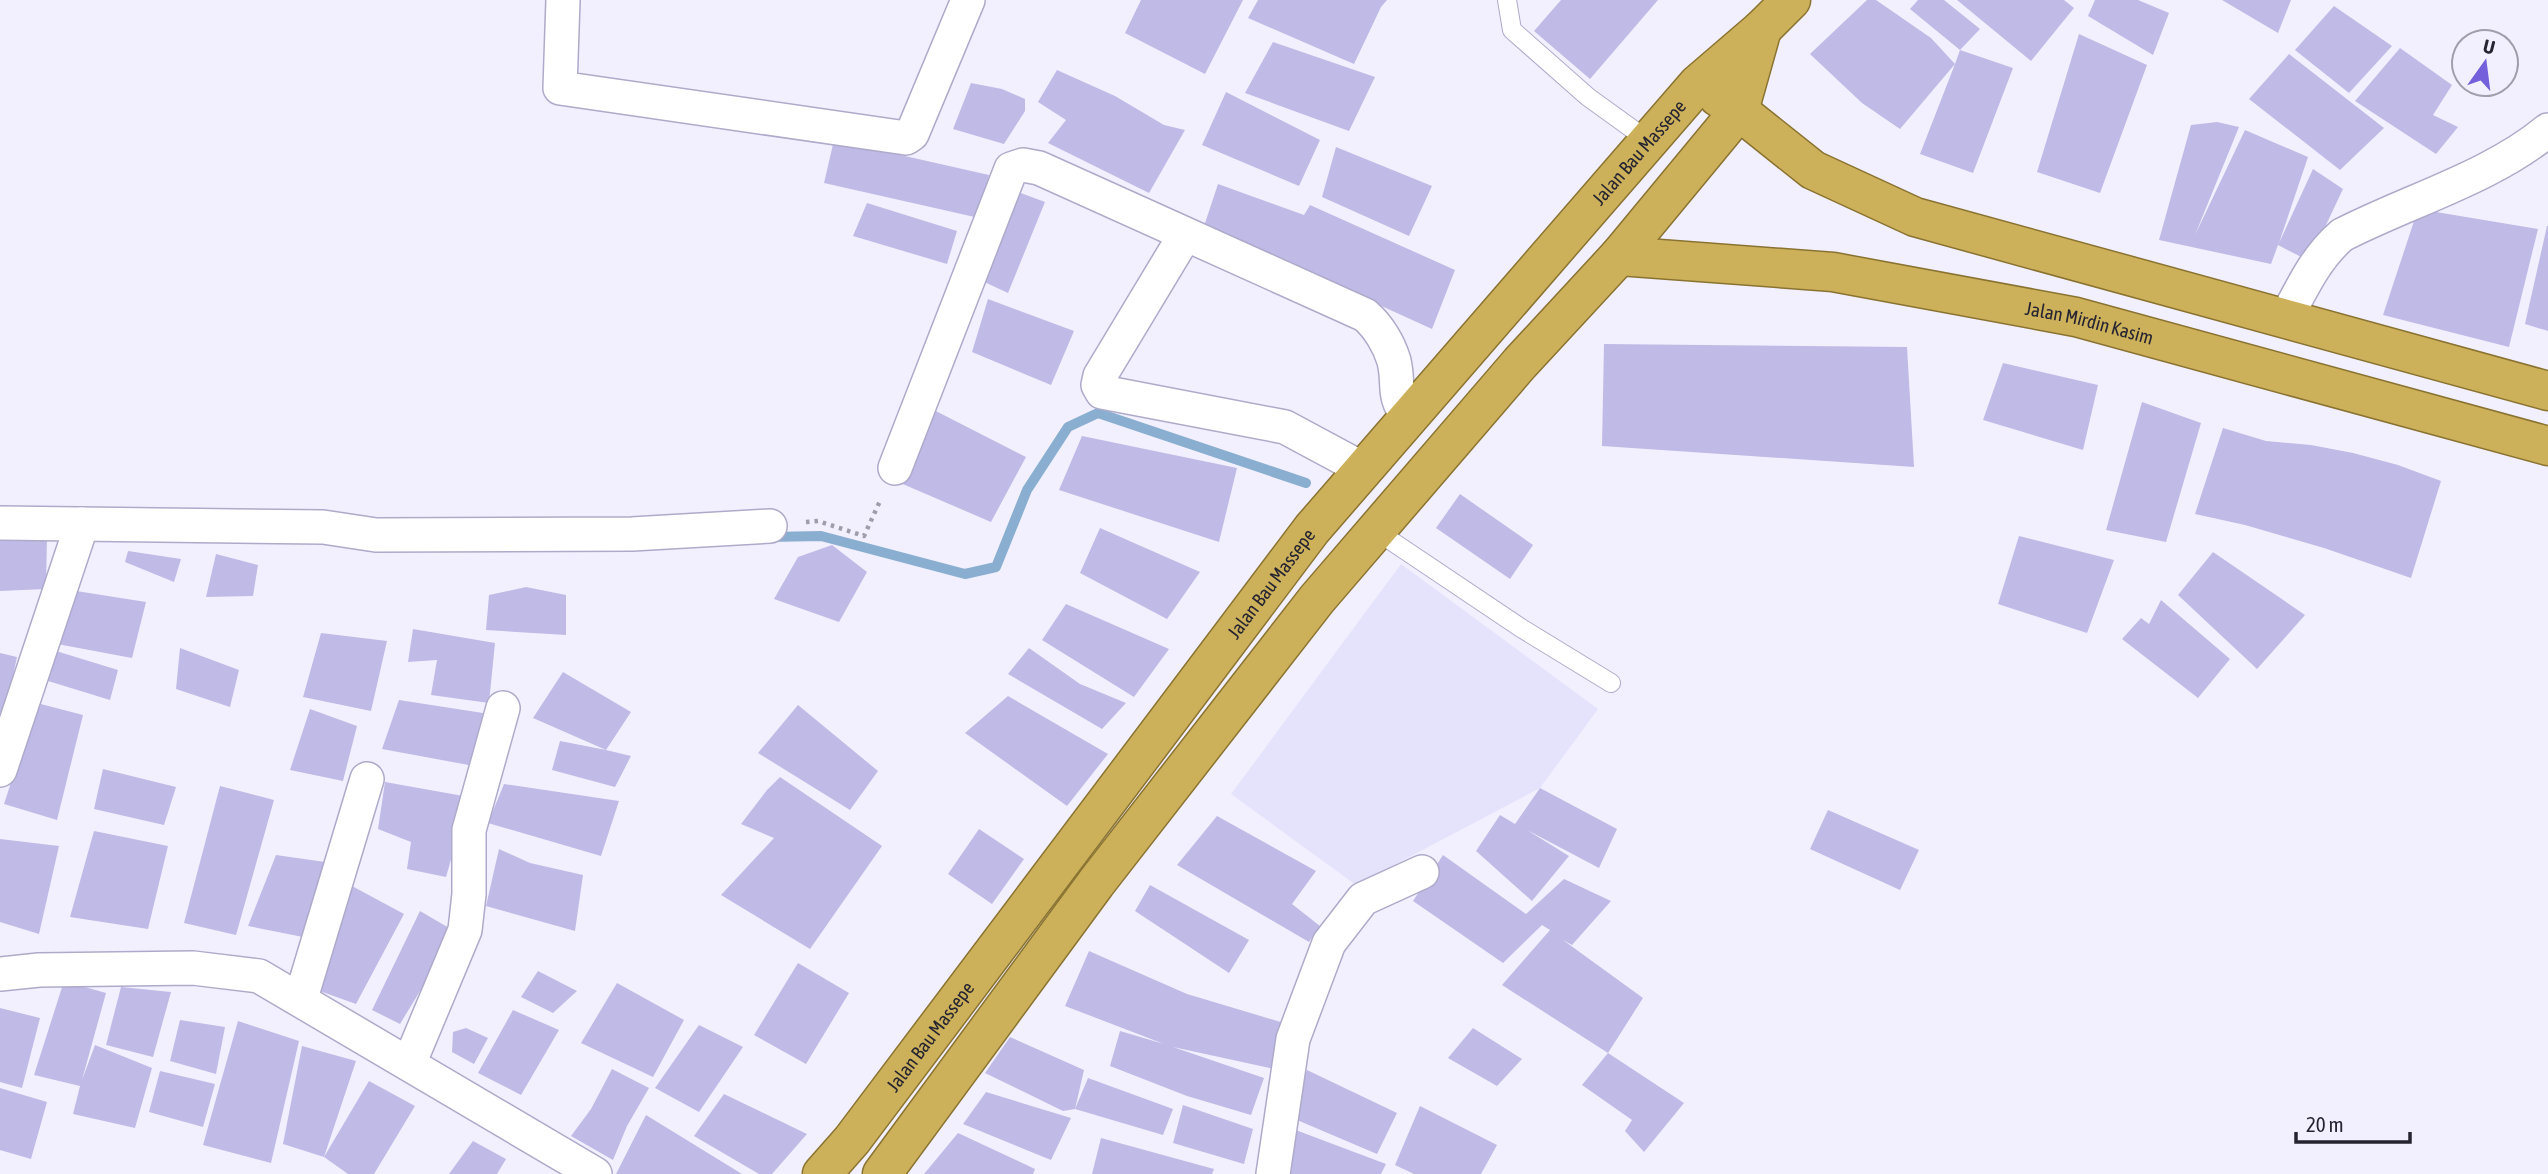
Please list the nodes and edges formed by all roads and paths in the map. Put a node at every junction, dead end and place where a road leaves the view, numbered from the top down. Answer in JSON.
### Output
{"nodes":[{"id":1,"x":563,"y":0,"type":"edge"},
{"id":2,"x":968,"y":0,"type":"edge"},
{"id":3,"x":1507,"y":0,"type":"edge"},
{"id":4,"x":1776,"y":10,"type":"edge"},
{"id":5,"x":1698,"y":84,"type":"junction"},
{"id":6,"x":1739,"y":111,"type":"junction"},
{"id":7,"x":2548,"y":130,"type":"edge"},
{"id":8,"x":1649,"y":141,"type":"junction"},
{"id":9,"x":1185,"y":235,"type":"junction"},
{"id":10,"x":1619,"y":256,"type":"junction"},
{"id":11,"x":2287,"y":318,"type":"junction"},
{"id":12,"x":2548,"y":391,"type":"edge"},
{"id":13,"x":1409,"y":419,"type":"junction"},
{"id":14,"x":2548,"y":446,"type":"edge"},
{"id":15,"x":895,"y":468,"type":"joint"},
{"id":16,"x":1365,"y":470,"type":"junction"},
{"id":17,"x":0,"y":523,"type":"edge"},
{"id":18,"x":770,"y":526,"type":"joint"},
{"id":19,"x":1375,"y":530,"type":"junction"},
{"id":20,"x":79,"y":535,"type":"junction"},
{"id":21,"x":1611,"y":683,"type":"dead end"},
{"id":22,"x":503,"y":708,"type":"dead end"},
{"id":23,"x":0,"y":770,"type":"edge"},
{"id":24,"x":367,"y":779,"type":"dead end"},
{"id":25,"x":1422,"y":872,"type":"dead end"},
{"id":26,"x":0,"y":974,"type":"edge"},
{"id":27,"x":301,"y":998,"type":"junction"},
{"id":28,"x":408,"y":1064,"type":"junction"},
{"id":29,"x":596,"y":1174,"type":"edge"},
{"id":30,"x":822,"y":1174,"type":"edge"},
{"id":31,"x":882,"y":1174,"type":"edge"},
{"id":32,"x":1273,"y":1174,"type":"edge"}],
"edges":[{"from":1,"to":2,"type":"street"},
{"from":3,"to":8,"type":"lane"},
{"from":4,"to":5,"type":"highway","name":"Jalan Bau Massepe"},
{"from":4,"to":6,"type":"highway","name":"Jalan Bau Massepe"},
{"from":5,"to":6,"type":"highway"},
{"from":5,"to":8,"type":"highway","name":"Jalan Bau Massepe"},
{"from":6,"to":10,"type":"highway","name":"Jalan Bau Massepe"},
{"from":6,"to":11,"type":"highway"},
{"from":7,"to":11,"type":"street"},
{"from":8,"to":13,"type":"highway","name":"Jalan Bau Massepe"},
{"from":9,"to":13,"type":"street"},
{"from":9,"to":15,"type":"street"},
{"from":9,"to":16,"type":"street"},
{"from":10,"to":14,"type":"highway","name":"Jalan Mirdin Kasim"},
{"from":10,"to":19,"type":"highway","name":"Jalan Bau Massepe"},
{"from":11,"to":12,"type":"highway"},
{"from":13,"to":16,"type":"highway","name":"Jalan Bau Massepe"},
{"from":15,"to":18,"type":"path"},
{"from":16,"to":30,"type":"highway","name":"Jalan Bau Massepe"},
{"from":17,"to":20,"type":"street"},
{"from":18,"to":20,"type":"street"},
{"from":19,"to":21,"type":"lane"},
{"from":19,"to":31,"type":"highway","name":"Jalan Bau Massepe"},
{"from":20,"to":23,"type":"street"},
{"from":22,"to":28,"type":"street"},
{"from":24,"to":27,"type":"street"},
{"from":25,"to":32,"type":"street"},
{"from":26,"to":27,"type":"street"},
{"from":27,"to":28,"type":"street"},
{"from":28,"to":29,"type":"street"}]}
